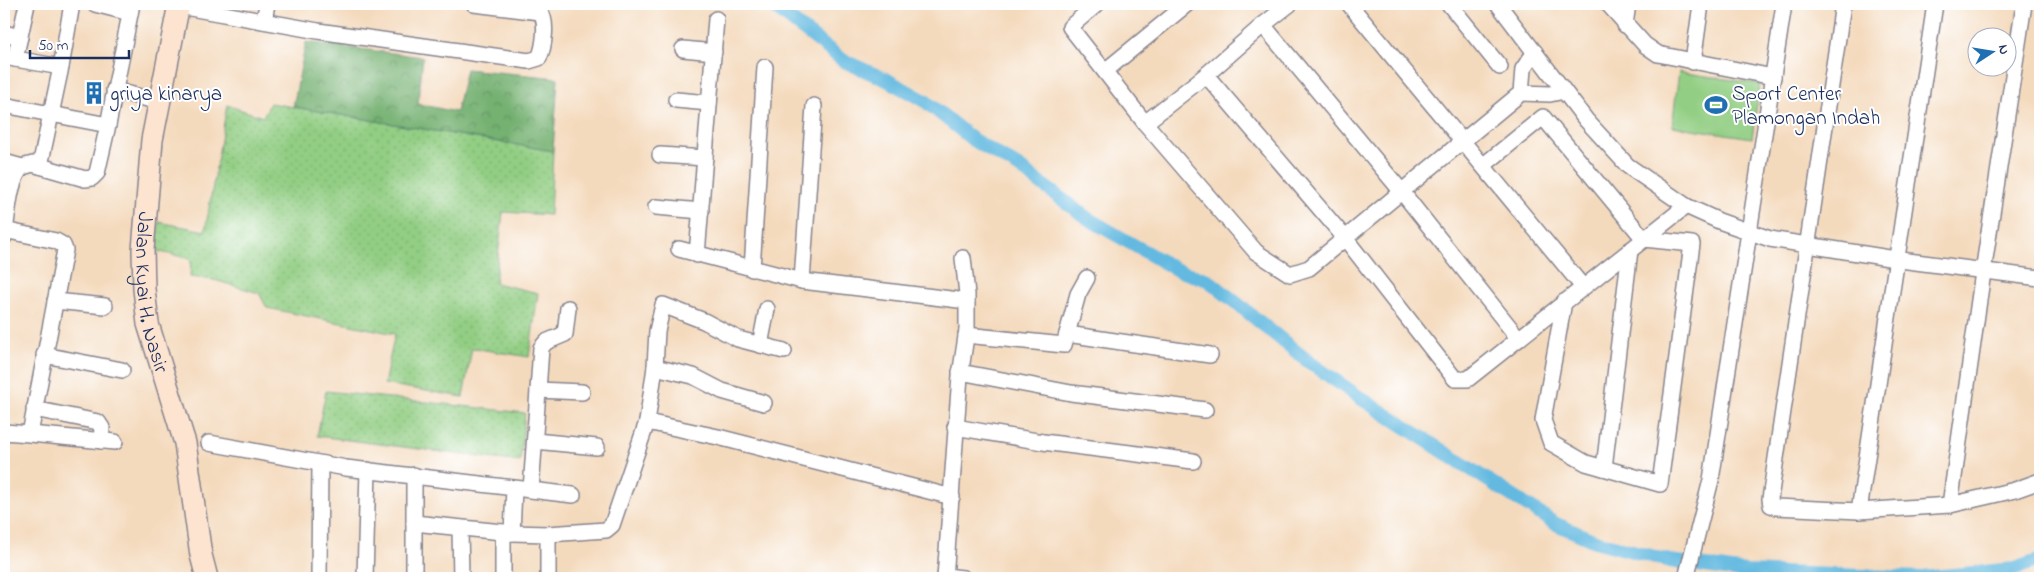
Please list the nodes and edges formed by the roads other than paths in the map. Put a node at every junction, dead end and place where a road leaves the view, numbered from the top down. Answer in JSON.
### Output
{"nodes":[{"id":1,"x":26,"y":4,"type":"edge"},
{"id":2,"x":72,"y":4,"type":"edge"},
{"id":3,"x":95,"y":4,"type":"edge"},
{"id":4,"x":267,"y":4,"type":"edge"},
{"id":5,"x":474,"y":4,"type":"edge"},
{"id":6,"x":1097,"y":4,"type":"edge"},
{"id":7,"x":1187,"y":4,"type":"edge"},
{"id":8,"x":1290,"y":4,"type":"edge"},
{"id":9,"x":1349,"y":4,"type":"edge"},
{"id":10,"x":1448,"y":4,"type":"edge"},
{"id":11,"x":1498,"y":4,"type":"edge"},
{"id":12,"x":1608,"y":4,"type":"edge"},
{"id":13,"x":1628,"y":4,"type":"edge"},
{"id":14,"x":1701,"y":4,"type":"edge"},
{"id":15,"x":1784,"y":4,"type":"edge"},
{"id":16,"x":1843,"y":4,"type":"edge"},
{"id":17,"x":1935,"y":4,"type":"edge"},
{"id":18,"x":2024,"y":4,"type":"edge"},
{"id":19,"x":179,"y":5,"type":"edge"},
{"id":20,"x":131,"y":8,"type":"edge"},
{"id":21,"x":716,"y":19,"type":"dead end"},
{"id":22,"x":264,"y":21,"type":"junction"},
{"id":23,"x":1625,"y":25,"type":"junction"},
{"id":24,"x":1263,"y":26,"type":"junction"},
{"id":25,"x":4,"y":33,"type":"edge"},
{"id":26,"x":20,"y":37,"type":"junction"},
{"id":27,"x":683,"y":49,"type":"dead end"},
{"id":28,"x":714,"y":52,"type":"junction"},
{"id":29,"x":1535,"y":52,"type":"junction"},
{"id":30,"x":9,"y":58,"type":"edge"},
{"id":31,"x":1693,"y":62,"type":"junction"},
{"id":32,"x":61,"y":67,"type":"junction"},
{"id":33,"x":765,"y":67,"type":"dead end"},
{"id":34,"x":1500,"y":67,"type":"dead end"},
{"id":35,"x":1105,"y":71,"type":"junction"},
{"id":36,"x":1206,"y":74,"type":"junction"},
{"id":37,"x":1773,"y":77,"type":"junction"},
{"id":38,"x":114,"y":90,"type":"junction"},
{"id":39,"x":1564,"y":91,"type":"junction"},
{"id":40,"x":1521,"y":93,"type":"junction"},
{"id":41,"x":148,"y":99,"type":"junction"},
{"id":42,"x":676,"y":100,"type":"dead end"},
{"id":43,"x":709,"y":103,"type":"junction"},
{"id":44,"x":4,"y":105,"type":"edge"},
{"id":45,"x":814,"y":106,"type":"dead end"},
{"id":46,"x":51,"y":113,"type":"junction"},
{"id":47,"x":1145,"y":123,"type":"junction"},
{"id":48,"x":108,"y":125,"type":"junction"},
{"id":49,"x":1464,"y":141,"type":"junction"},
{"id":50,"x":660,"y":155,"type":"dead end"},
{"id":51,"x":705,"y":158,"type":"junction"},
{"id":52,"x":4,"y":162,"type":"edge"},
{"id":53,"x":40,"y":166,"type":"junction"},
{"id":54,"x":1484,"y":166,"type":"junction"},
{"id":55,"x":22,"y":167,"type":"junction"},
{"id":56,"x":1402,"y":192,"type":"junction"},
{"id":57,"x":1686,"y":206,"type":"junction"},
{"id":58,"x":656,"y":207,"type":"dead end"},
{"id":59,"x":700,"y":211,"type":"junction"},
{"id":60,"x":4,"y":233,"type":"edge"},
{"id":61,"x":1750,"y":233,"type":"junction"},
{"id":62,"x":1345,"y":238,"type":"junction"},
{"id":63,"x":1644,"y":239,"type":"junction"},
{"id":64,"x":1807,"y":244,"type":"junction"},
{"id":65,"x":680,"y":249,"type":"dead end"},
{"id":66,"x":1630,"y":250,"type":"junction"},
{"id":67,"x":697,"y":255,"type":"junction"},
{"id":68,"x":963,"y":258,"type":"dead end"},
{"id":69,"x":1896,"y":259,"type":"junction"},
{"id":70,"x":752,"y":269,"type":"junction"},
{"id":71,"x":1983,"y":272,"type":"junction"},
{"id":72,"x":1086,"y":278,"type":"dead end"},
{"id":73,"x":2040,"y":278,"type":"edge"},
{"id":74,"x":802,"y":282,"type":"junction"},
{"id":75,"x":1583,"y":288,"type":"junction"},
{"id":76,"x":55,"y":301,"type":"junction"},
{"id":77,"x":967,"y":301,"type":"junction"},
{"id":78,"x":1564,"y":302,"type":"junction"},
{"id":79,"x":105,"y":306,"type":"dead end"},
{"id":80,"x":568,"y":308,"type":"dead end"},
{"id":81,"x":767,"y":309,"type":"dead end"},
{"id":82,"x":1068,"y":334,"type":"junction"},
{"id":83,"x":966,"y":335,"type":"junction"},
{"id":84,"x":1518,"y":339,"type":"junction"},
{"id":85,"x":760,"y":345,"type":"junction"},
{"id":86,"x":784,"y":351,"type":"dead end"},
{"id":87,"x":44,"y":355,"type":"junction"},
{"id":88,"x":1210,"y":355,"type":"dead end"},
{"id":89,"x":655,"y":367,"type":"junction"},
{"id":90,"x":122,"y":370,"type":"dead end"},
{"id":91,"x":960,"y":372,"type":"junction"},
{"id":92,"x":538,"y":390,"type":"junction"},
{"id":93,"x":582,"y":392,"type":"dead end"},
{"id":94,"x":764,"y":403,"type":"dead end"},
{"id":95,"x":34,"y":410,"type":"junction"},
{"id":96,"x":1205,"y":410,"type":"dead end"},
{"id":97,"x":647,"y":422,"type":"junction"},
{"id":98,"x":955,"y":427,"type":"junction"},
{"id":99,"x":4,"y":432,"type":"edge"},
{"id":100,"x":30,"y":434,"type":"junction"},
{"id":101,"x":535,"y":441,"type":"junction"},
{"id":102,"x":209,"y":443,"type":"dead end"},
{"id":103,"x":597,"y":447,"type":"dead end"},
{"id":104,"x":1193,"y":461,"type":"dead end"},
{"id":105,"x":320,"y":464,"type":"junction"},
{"id":106,"x":1604,"y":468,"type":"junction"},
{"id":107,"x":368,"y":470,"type":"junction"},
{"id":108,"x":414,"y":475,"type":"junction"},
{"id":109,"x":2040,"y":481,"type":"edge"},
{"id":110,"x":514,"y":489,"type":"junction"},
{"id":111,"x":531,"y":490,"type":"junction"},
{"id":112,"x":573,"y":495,"type":"dead end"},
{"id":113,"x":952,"y":497,"type":"junction"},
{"id":114,"x":1950,"y":505,"type":"junction"},
{"id":115,"x":1859,"y":511,"type":"junction"},
{"id":116,"x":414,"y":523,"type":"junction"},
{"id":117,"x":460,"y":528,"type":"junction"},
{"id":118,"x":508,"y":532,"type":"junction"},
{"id":119,"x":548,"y":534,"type":"junction"},
{"id":120,"x":945,"y":577,"type":"edge"},
{"id":121,"x":207,"y":578,"type":"edge"},
{"id":122,"x":319,"y":578,"type":"edge"},
{"id":123,"x":365,"y":578,"type":"edge"},
{"id":124,"x":414,"y":578,"type":"edge"},
{"id":125,"x":461,"y":578,"type":"edge"},
{"id":126,"x":503,"y":578,"type":"edge"},
{"id":127,"x":548,"y":578,"type":"edge"},
{"id":128,"x":963,"y":578,"type":"edge"},
{"id":129,"x":1686,"y":578,"type":"edge"}],
"edges":[{"from":1,"to":26,"type":"street"},
{"from":2,"to":32,"type":"street"},
{"from":3,"to":20,"type":"street"},
{"from":4,"to":22,"type":"street"},
{"from":5,"to":22,"type":"street"},
{"from":6,"to":35,"type":"street"},
{"from":7,"to":35,"type":"street"},
{"from":8,"to":24,"type":"street"},
{"from":9,"to":49,"type":"street"},
{"from":10,"to":34,"type":"street"},
{"from":11,"to":29,"type":"street"},
{"from":12,"to":23,"type":"street"},
{"from":13,"to":23,"type":"street"},
{"from":14,"to":31,"type":"street"},
{"from":15,"to":37,"type":"street"},
{"from":16,"to":64,"type":"street"},
{"from":17,"to":69,"type":"street"},
{"from":18,"to":71,"type":"street"},
{"from":19,"to":22,"type":"street"},
{"from":19,"to":41,"type":"main road","name":"Jalan Kyai H. Nasir"},
{"from":20,"to":38,"type":"street"},
{"from":21,"to":28,"type":"street"},
{"from":23,"to":31,"type":"street"},
{"from":24,"to":36,"type":"street"},
{"from":24,"to":56,"type":"street"},
{"from":25,"to":26,"type":"street"},
{"from":26,"to":30,"type":"street"},
{"from":27,"to":28,"type":"street"},
{"from":28,"to":43,"type":"street"},
{"from":29,"to":39,"type":"street"},
{"from":29,"to":40,"type":"street"},
{"from":30,"to":32,"type":"street"},
{"from":31,"to":37,"type":"street"},
{"from":32,"to":46,"type":"street"},
{"from":33,"to":70,"type":"street"},
{"from":35,"to":47,"type":"street"},
{"from":36,"to":47,"type":"street"},
{"from":36,"to":62,"type":"street"},
{"from":37,"to":61,"type":"street"},
{"from":38,"to":41,"type":"street"},
{"from":38,"to":48,"type":"street"},
{"from":39,"to":40,"type":"street"},
{"from":39,"to":57,"type":"street"},
{"from":40,"to":49,"type":"street"},
{"from":41,"to":121,"type":"main road","name":"Jalan Kyai H. Nasir"},
{"from":42,"to":43,"type":"street"},
{"from":43,"to":51,"type":"street"},
{"from":44,"to":46,"type":"street"},
{"from":45,"to":74,"type":"street"},
{"from":46,"to":48,"type":"street"},
{"from":46,"to":53,"type":"street"},
{"from":47,"to":62,"type":"street"},
{"from":48,"to":53,"type":"street"},
{"from":49,"to":54,"type":"street"},
{"from":49,"to":56,"type":"street"},
{"from":50,"to":51,"type":"street"},
{"from":51,"to":59,"type":"street"},
{"from":52,"to":55,"type":"street"},
{"from":53,"to":55,"type":"street"},
{"from":54,"to":63,"type":"street"},
{"from":54,"to":75,"type":"street"},
{"from":55,"to":60,"type":"street"},
{"from":56,"to":62,"type":"street"},
{"from":56,"to":84,"type":"street"},
{"from":57,"to":61,"type":"street"},
{"from":57,"to":63,"type":"street"},
{"from":58,"to":59,"type":"street"},
{"from":59,"to":67,"type":"street"},
{"from":60,"to":76,"type":"street"},
{"from":61,"to":64,"type":"street"},
{"from":61,"to":129,"type":"street"},
{"from":62,"to":84,"type":"street"},
{"from":63,"to":66,"type":"street"},
{"from":63,"to":106,"type":"street"},
{"from":64,"to":69,"type":"street"},
{"from":64,"to":115,"type":"street"},
{"from":65,"to":67,"type":"street"},
{"from":66,"to":75,"type":"street"},
{"from":66,"to":106,"type":"street"},
{"from":67,"to":70,"type":"street"},
{"from":68,"to":77,"type":"street"},
{"from":69,"to":71,"type":"street"},
{"from":69,"to":115,"type":"street"},
{"from":70,"to":74,"type":"street"},
{"from":71,"to":73,"type":"street"},
{"from":71,"to":114,"type":"street"},
{"from":72,"to":82,"type":"street"},
{"from":74,"to":77,"type":"street"},
{"from":75,"to":78,"type":"street"},
{"from":76,"to":79,"type":"street"},
{"from":76,"to":87,"type":"street"},
{"from":77,"to":83,"type":"street"},
{"from":78,"to":84,"type":"street"},
{"from":78,"to":106,"type":"street"},
{"from":80,"to":92,"type":"street"},
{"from":81,"to":85,"type":"street"},
{"from":82,"to":83,"type":"street"},
{"from":82,"to":88,"type":"street"},
{"from":83,"to":91,"type":"street"},
{"from":85,"to":86,"type":"street"},
{"from":85,"to":89,"type":"street"},
{"from":87,"to":90,"type":"street"},
{"from":87,"to":95,"type":"street"},
{"from":89,"to":94,"type":"street"},
{"from":89,"to":97,"type":"street"},
{"from":91,"to":96,"type":"street"},
{"from":91,"to":98,"type":"street"},
{"from":92,"to":93,"type":"street"},
{"from":92,"to":101,"type":"street"},
{"from":95,"to":100,"type":"street"},
{"from":95,"to":100,"type":"street"},
{"from":97,"to":113,"type":"street"},
{"from":97,"to":119,"type":"street"},
{"from":98,"to":104,"type":"street"},
{"from":98,"to":113,"type":"street"},
{"from":99,"to":100,"type":"street"},
{"from":101,"to":103,"type":"street"},
{"from":101,"to":111,"type":"street"},
{"from":102,"to":105,"type":"street"},
{"from":105,"to":107,"type":"street"},
{"from":105,"to":122,"type":"street"},
{"from":107,"to":108,"type":"street"},
{"from":107,"to":123,"type":"street"},
{"from":108,"to":110,"type":"street"},
{"from":108,"to":116,"type":"street"},
{"from":109,"to":114,"type":"street"},
{"from":110,"to":111,"type":"street"},
{"from":110,"to":118,"type":"street"},
{"from":111,"to":112,"type":"street"},
{"from":113,"to":120,"type":"street"},
{"from":114,"to":115,"type":"street"},
{"from":116,"to":117,"type":"street"},
{"from":116,"to":124,"type":"street"},
{"from":117,"to":118,"type":"street"},
{"from":117,"to":125,"type":"street"},
{"from":118,"to":119,"type":"street"},
{"from":118,"to":126,"type":"street"},
{"from":119,"to":127,"type":"street"},
{"from":120,"to":128,"type":"street"}]}
